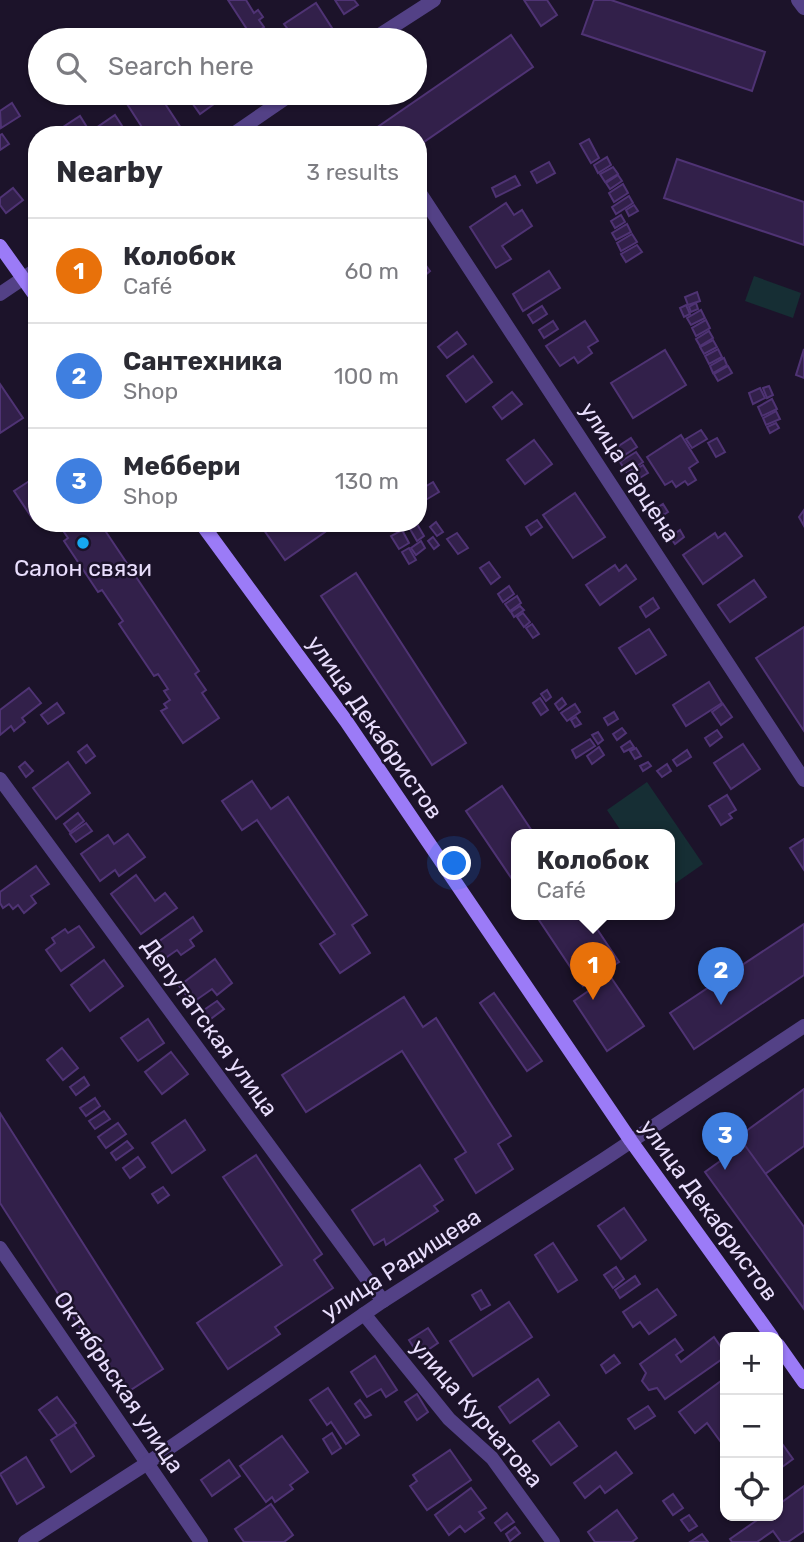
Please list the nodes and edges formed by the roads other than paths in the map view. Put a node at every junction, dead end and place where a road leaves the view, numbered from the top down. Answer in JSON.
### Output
{"nodes":[{"id":1,"x":433,"y":0,"type":"edge"},
{"id":2,"x":797,"y":0,"type":"edge"},
{"id":3,"x":804,"y":8,"type":"edge"},
{"id":4,"x":390,"y":28,"type":"edge"},
{"id":5,"x":276,"y":105,"type":"edge"},
{"id":6,"x":245,"y":126,"type":"edge"},
{"id":7,"x":427,"y":204,"type":"edge"},
{"id":8,"x":0,"y":246,"type":"edge"},
{"id":9,"x":28,"y":275,"type":"edge"},
{"id":10,"x":23,"y":278,"type":"junction"},
{"id":11,"x":28,"y":285,"type":"edge"},
{"id":12,"x":0,"y":293,"type":"edge"},
{"id":13,"x":208,"y":532,"type":"edge"},
{"id":14,"x":0,"y":779,"type":"edge"},
{"id":15,"x":804,"y":780,"type":"edge"},
{"id":16,"x":804,"y":1026,"type":"edge"},
{"id":17,"x":631,"y":1141,"type":"junction"},
{"id":18,"x":0,"y":1248,"type":"edge"},
{"id":19,"x":383,"y":1301,"type":"junction"},
{"id":20,"x":364,"y":1314,"type":"junction"},
{"id":21,"x":768,"y":1332,"type":"edge"},
{"id":22,"x":783,"y":1352,"type":"edge"},
{"id":23,"x":804,"y":1382,"type":"edge"},
{"id":24,"x":146,"y":1464,"type":"junction"},
{"id":25,"x":25,"y":1542,"type":"edge"},
{"id":26,"x":201,"y":1542,"type":"edge"},
{"id":27,"x":553,"y":1542,"type":"edge"}],
"edges":[{"from":1,"to":4,"type":"street"},
{"from":2,"to":3,"type":"street"},
{"from":5,"to":6,"type":"street"},
{"from":7,"to":15,"type":"street","name":"улица Герцена"},
{"from":8,"to":10,"type":"street"},
{"from":9,"to":10,"type":"street"},
{"from":10,"to":11,"type":"street"},
{"from":10,"to":12,"type":"street"},
{"from":13,"to":17,"type":"street","name":"улица Декабристов"},
{"from":14,"to":19,"type":"street","name":"Депутатская улица"},
{"from":16,"to":17,"type":"street","name":"улица Радищева"},
{"from":17,"to":19,"type":"street","name":"улица Радищева"},
{"from":17,"to":21,"type":"street","name":"улица Декабристов"},
{"from":18,"to":24,"type":"street","name":"Октябрьская улица"},
{"from":19,"to":20,"type":"street","name":"улица Радищева"},
{"from":20,"to":24,"type":"street","name":"улица Радищева"},
{"from":20,"to":27,"type":"street","name":"улица Курчатова"},
{"from":22,"to":23,"type":"street"},
{"from":24,"to":25,"type":"street","name":"улица Радищева"},
{"from":24,"to":26,"type":"street","name":"Октябрьская улица"}]}
